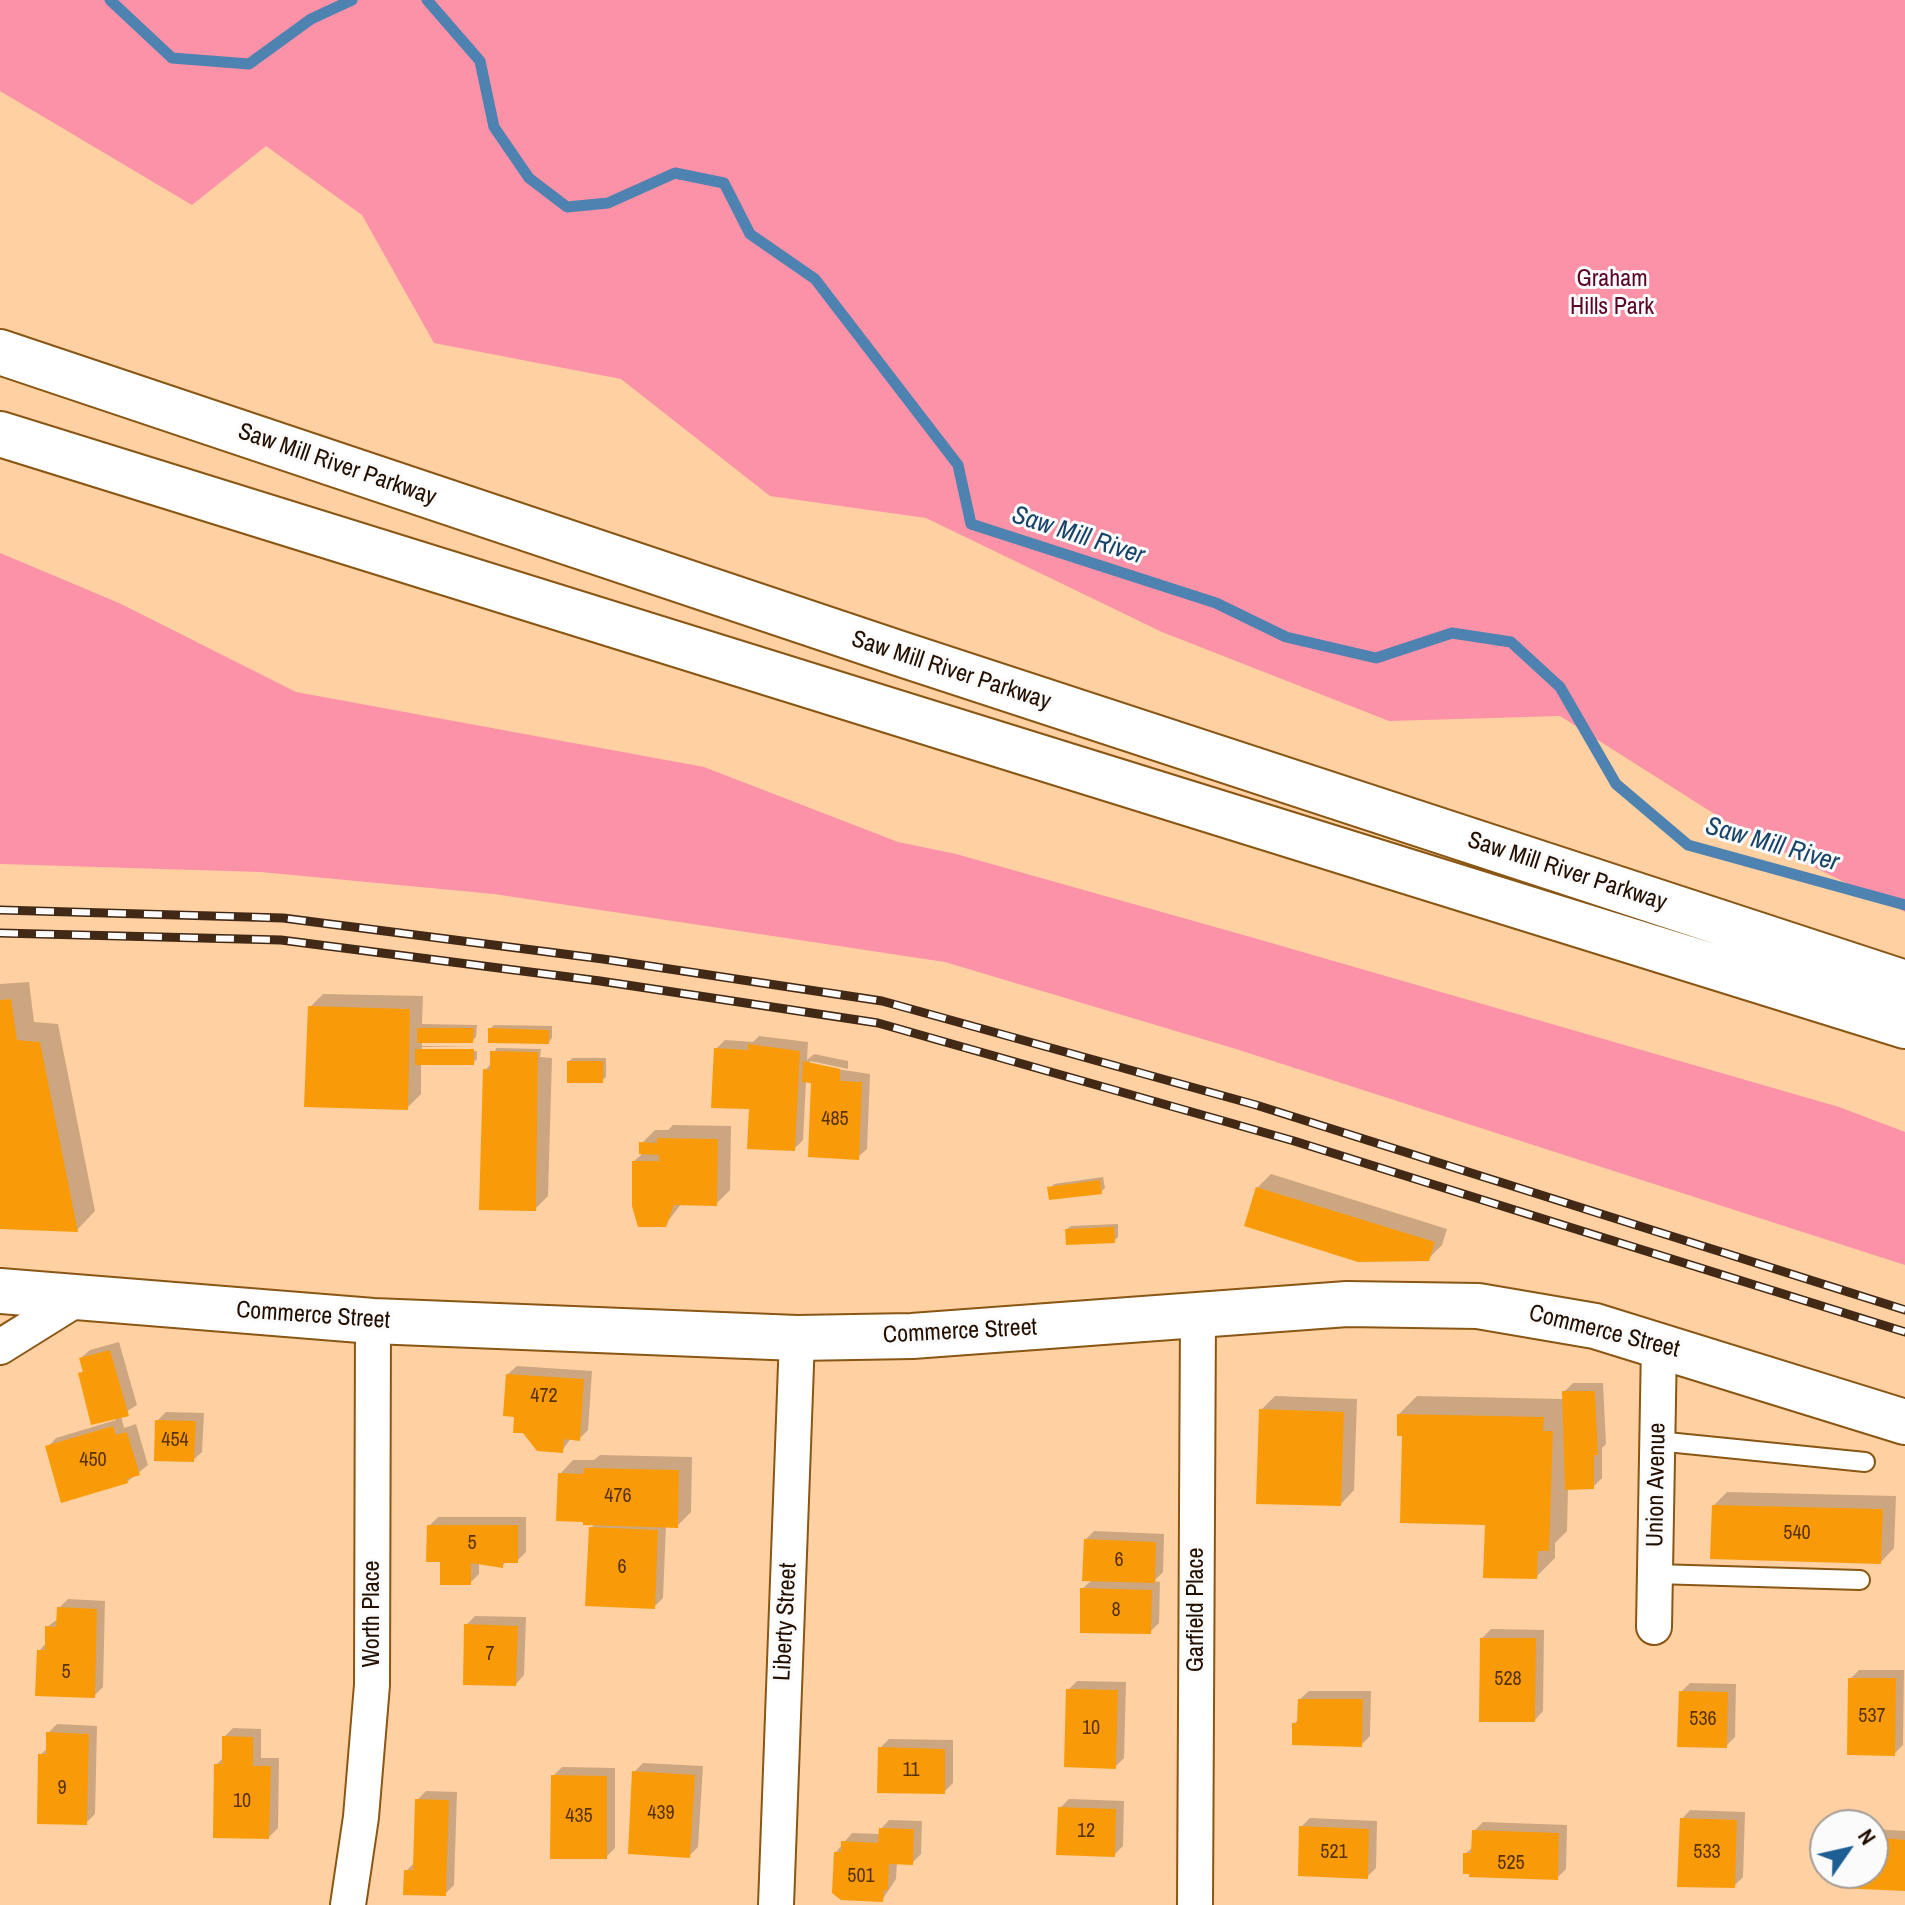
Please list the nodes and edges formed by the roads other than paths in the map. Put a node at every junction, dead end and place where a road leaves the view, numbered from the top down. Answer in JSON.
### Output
{"nodes":[{"id":1,"x":0,"y":352,"type":"edge"},
{"id":2,"x":0,"y":434,"type":"edge"},
{"id":3,"x":1905,"y":983,"type":"edge"},
{"id":4,"x":1905,"y":1026,"type":"edge"},
{"id":5,"x":0,"y":1291,"type":"edge"},
{"id":6,"x":77,"y":1299,"type":"junction"},
{"id":7,"x":1198,"y":1315,"type":"junction"},
{"id":8,"x":373,"y":1321,"type":"junction"},
{"id":9,"x":797,"y":1338,"type":"junction"},
{"id":10,"x":1659,"y":1344,"type":"junction"},
{"id":11,"x":0,"y":1347,"type":"edge"},
{"id":12,"x":1905,"y":1422,"type":"edge"},
{"id":13,"x":1657,"y":1441,"type":"junction"},
{"id":14,"x":1865,"y":1462,"type":"dead end"},
{"id":15,"x":1655,"y":1574,"type":"junction"},
{"id":16,"x":1860,"y":1580,"type":"dead end"},
{"id":17,"x":1654,"y":1627,"type":"dead end"},
{"id":18,"x":348,"y":1905,"type":"edge"},
{"id":19,"x":776,"y":1905,"type":"edge"},
{"id":20,"x":1195,"y":1905,"type":"edge"}],
"edges":[{"from":1,"to":3,"type":"main road","name":"Saw Mill River Parkway"},
{"from":2,"to":4,"type":"main road","name":"Saw Mill River Parkway"},
{"from":5,"to":6,"type":"main road","name":"Commerce Street"},
{"from":6,"to":8,"type":"main road","name":"Commerce Street"},
{"from":6,"to":11,"type":"street"},
{"from":7,"to":9,"type":"main road","name":"Commerce Street"},
{"from":7,"to":10,"type":"main road","name":"Commerce Street"},
{"from":7,"to":20,"type":"street","name":"Garfield Place"},
{"from":8,"to":9,"type":"main road","name":"Commerce Street"},
{"from":8,"to":18,"type":"street","name":"Worth Place"},
{"from":9,"to":19,"type":"street","name":"Liberty Street"},
{"from":10,"to":12,"type":"main road","name":"Commerce Street"},
{"from":10,"to":13,"type":"street","name":"Union Avenue"},
{"from":13,"to":14,"type":"lane"},
{"from":13,"to":15,"type":"street","name":"Union Avenue"},
{"from":15,"to":16,"type":"lane"},
{"from":15,"to":17,"type":"street","name":"Union Avenue"}]}
